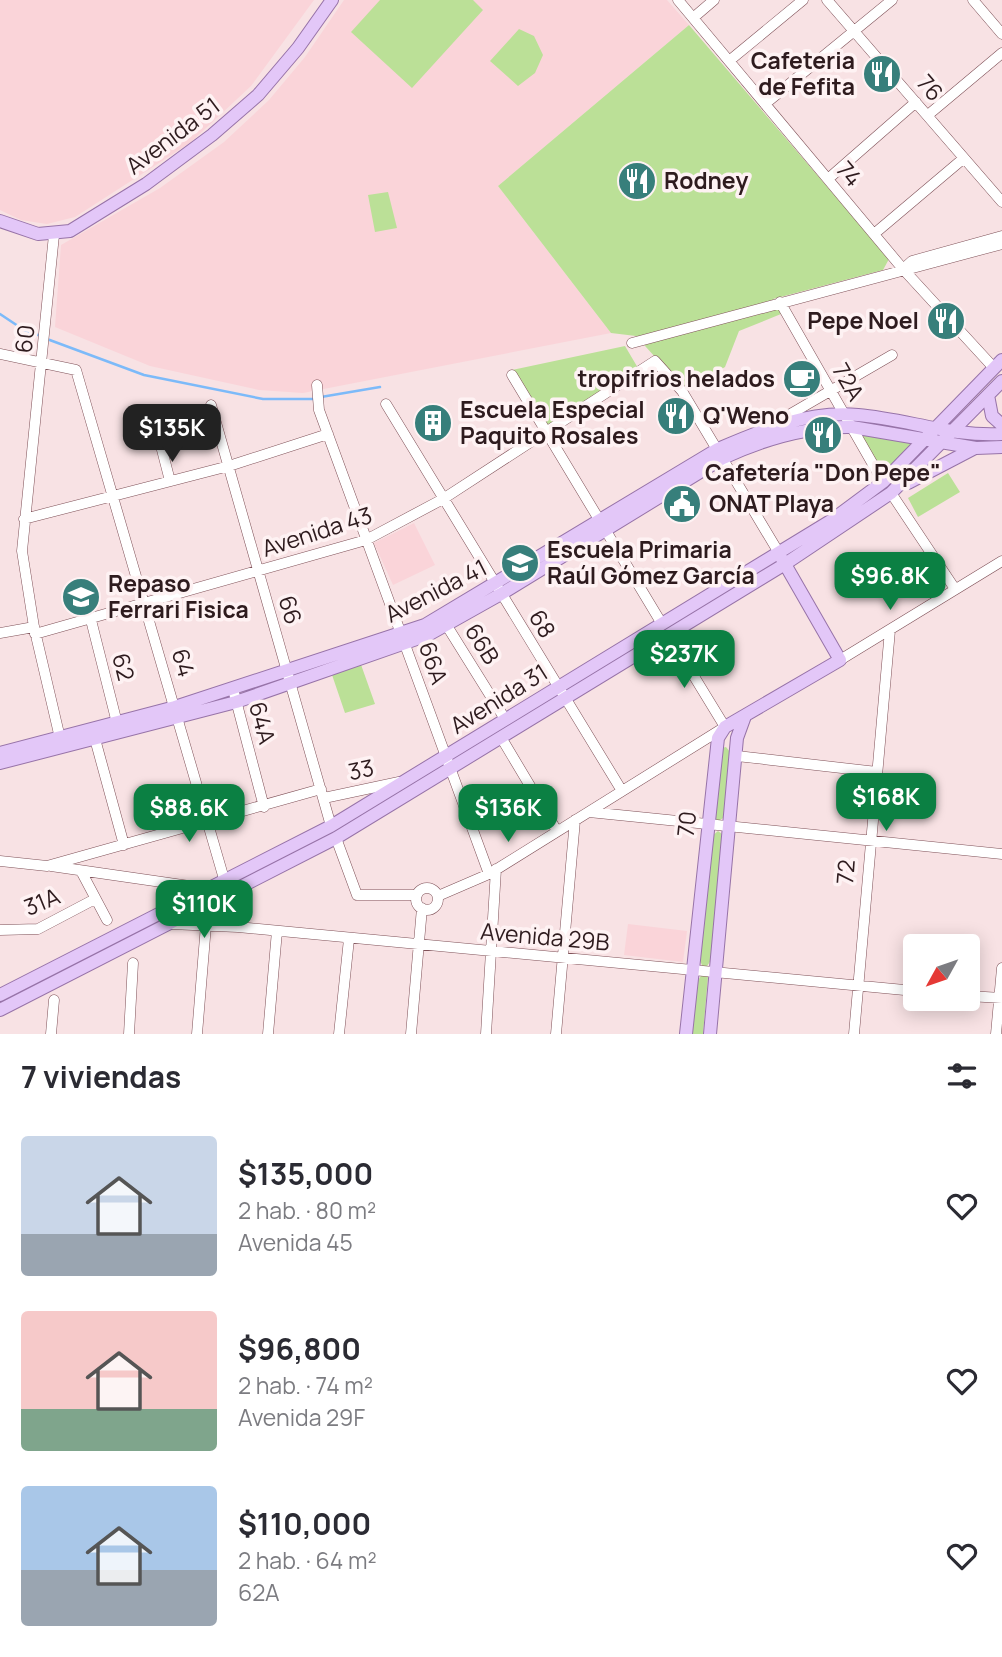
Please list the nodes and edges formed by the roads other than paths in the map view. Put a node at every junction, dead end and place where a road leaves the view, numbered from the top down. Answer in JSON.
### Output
{"nodes":[{"id":1,"x":332,"y":0,"type":"edge"},
{"id":2,"x":678,"y":0,"type":"edge"},
{"id":3,"x":714,"y":0,"type":"edge"},
{"id":4,"x":803,"y":0,"type":"edge"},
{"id":5,"x":827,"y":0,"type":"edge"},
{"id":6,"x":892,"y":0,"type":"edge"},
{"id":7,"x":973,"y":0,"type":"edge"},
{"id":8,"x":693,"y":18,"type":"junction"},
{"id":9,"x":854,"y":31,"type":"junction"},
{"id":10,"x":1002,"y":34,"type":"edge"},
{"id":11,"x":1002,"y":53,"type":"edge"},
{"id":12,"x":729,"y":61,"type":"junction"},
{"id":13,"x":916,"y":102,"type":"junction"},
{"id":14,"x":765,"y":104,"type":"junction"},
{"id":15,"x":928,"y":115,"type":"junction"},
{"id":16,"x":964,"y":158,"type":"junction"},
{"id":17,"x":828,"y":179,"type":"junction"},
{"id":18,"x":1002,"y":200,"type":"edge"},
{"id":19,"x":0,"y":221,"type":"edge"},
{"id":20,"x":874,"y":234,"type":"junction"},
{"id":21,"x":54,"y":235,"type":"junction"},
{"id":22,"x":1002,"y":236,"type":"edge"},
{"id":23,"x":1002,"y":244,"type":"edge"},
{"id":24,"x":903,"y":269,"type":"junction"},
{"id":25,"x":780,"y":302,"type":"junction"},
{"id":26,"x":632,"y":342,"type":"dead end"},
{"id":27,"x":0,"y":354,"type":"edge"},
{"id":28,"x":892,"y":355,"type":"dead end"},
{"id":29,"x":41,"y":364,"type":"junction"},
{"id":30,"x":998,"y":364,"type":"edge"},
{"id":31,"x":512,"y":375,"type":"dead end"},
{"id":32,"x":1002,"y":381,"type":"edge"},
{"id":33,"x":317,"y":385,"type":"dead end"},
{"id":34,"x":830,"y":390,"type":"junction"},
{"id":35,"x":988,"y":395,"type":"junction"},
{"id":36,"x":386,"y":404,"type":"dead end"},
{"id":37,"x":211,"y":405,"type":"dead end"},
{"id":38,"x":844,"y":414,"type":"junction"},
{"id":39,"x":139,"y":418,"type":"dead end"},
{"id":40,"x":1002,"y":425,"type":"edge"},
{"id":41,"x":852,"y":426,"type":"junction"},
{"id":42,"x":765,"y":429,"type":"junction"},
{"id":43,"x":936,"y":429,"type":"junction"},
{"id":44,"x":953,"y":431,"type":"junction"},
{"id":45,"x":547,"y":433,"type":"junction"},
{"id":46,"x":1002,"y":433,"type":"edge"},
{"id":47,"x":328,"y":434,"type":"junction"},
{"id":48,"x":925,"y":441,"type":"junction"},
{"id":49,"x":940,"y":443,"type":"junction"},
{"id":50,"x":1002,"y":447,"type":"edge"},
{"id":51,"x":976,"y":448,"type":"junction"},
{"id":52,"x":721,"y":453,"type":"junction"},
{"id":53,"x":229,"y":466,"type":"junction"},
{"id":54,"x":170,"y":481,"type":"junction"},
{"id":55,"x":887,"y":487,"type":"junction"},
{"id":56,"x":112,"y":495,"type":"junction"},
{"id":57,"x":443,"y":499,"type":"junction"},
{"id":58,"x":24,"y":519,"type":"junction"},
{"id":59,"x":602,"y":524,"type":"junction"},
{"id":60,"x":366,"y":540,"type":"junction"},
{"id":61,"x":782,"y":559,"type":"junction"},
{"id":62,"x":1002,"y":561,"type":"edge"},
{"id":63,"x":992,"y":567,"type":"junction"},
{"id":64,"x":258,"y":572,"type":"junction"},
{"id":65,"x":1002,"y":574,"type":"edge"},
{"id":66,"x":499,"y":589,"type":"junction"},
{"id":67,"x":955,"y":589,"type":"junction"},
{"id":68,"x":146,"y":604,"type":"junction"},
{"id":69,"x":91,"y":620,"type":"junction"},
{"id":70,"x":662,"y":624,"type":"junction"},
{"id":71,"x":447,"y":626,"type":"junction"},
{"id":72,"x":35,"y":630,"type":"junction"},
{"id":73,"x":890,"y":630,"type":"junction"},
{"id":74,"x":0,"y":633,"type":"edge"},
{"id":75,"x":670,"y":637,"type":"junction"},
{"id":76,"x":404,"y":639,"type":"junction"},
{"id":77,"x":840,"y":660,"type":"junction"},
{"id":78,"x":290,"y":676,"type":"junction"},
{"id":79,"x":558,"y":687,"type":"junction"},
{"id":80,"x":234,"y":696,"type":"junction"},
{"id":81,"x":566,"y":699,"type":"junction"},
{"id":82,"x":177,"y":713,"type":"junction"},
{"id":83,"x":745,"y":716,"type":"junction"},
{"id":84,"x":505,"y":719,"type":"junction"},
{"id":85,"x":117,"y":723,"type":"junction"},
{"id":86,"x":725,"y":727,"type":"junction"},
{"id":87,"x":60,"y":737,"type":"junction"},
{"id":88,"x":737,"y":738,"type":"junction"},
{"id":89,"x":95,"y":739,"type":"junction"},
{"id":90,"x":502,"y":739,"type":"junction"},
{"id":91,"x":0,"y":752,"type":"edge"},
{"id":92,"x":737,"y":756,"type":"junction"},
{"id":93,"x":445,"y":757,"type":"junction"},
{"id":94,"x":0,"y":764,"type":"edge"},
{"id":95,"x":450,"y":770,"type":"junction"},
{"id":96,"x":877,"y":772,"type":"junction"},
{"id":97,"x":407,"y":780,"type":"junction"},
{"id":98,"x":622,"y":791,"type":"junction"},
{"id":99,"x":322,"y":793,"type":"junction"},
{"id":100,"x":264,"y":807,"type":"junction"},
{"id":101,"x":588,"y":812,"type":"junction"},
{"id":102,"x":575,"y":820,"type":"junction"},
{"id":103,"x":209,"y":823,"type":"junction"},
{"id":104,"x":708,"y":825,"type":"junction"},
{"id":105,"x":730,"y":827,"type":"junction"},
{"id":106,"x":557,"y":831,"type":"junction"},
{"id":107,"x":334,"y":832,"type":"junction"},
{"id":108,"x":869,"y":842,"type":"junction"},
{"id":109,"x":124,"y":845,"type":"junction"},
{"id":110,"x":1002,"y":855,"type":"edge"},
{"id":111,"x":0,"y":861,"type":"edge"},
{"id":112,"x":47,"y":866,"type":"junction"},
{"id":113,"x":81,"y":872,"type":"junction"},
{"id":114,"x":492,"y":872,"type":"junction"},
{"id":115,"x":227,"y":888,"type":"junction"},
{"id":116,"x":210,"y":889,"type":"junction"},
{"id":117,"x":417,"y":895,"type":"junction"},
{"id":118,"x":438,"y":897,"type":"junction"},
{"id":119,"x":95,"y":899,"type":"junction"},
{"id":120,"x":422,"y":908,"type":"junction"},
{"id":121,"x":107,"y":920,"type":"dead end"},
{"id":122,"x":171,"y":924,"type":"junction"},
{"id":123,"x":206,"y":925,"type":"junction"},
{"id":124,"x":238,"y":927,"type":"junction"},
{"id":125,"x":0,"y":930,"type":"edge"},
{"id":126,"x":276,"y":931,"type":"junction"},
{"id":127,"x":349,"y":939,"type":"junction"},
{"id":128,"x":419,"y":946,"type":"junction"},
{"id":129,"x":492,"y":952,"type":"junction"},
{"id":130,"x":564,"y":958,"type":"junction"},
{"id":131,"x":133,"y":963,"type":"dead end"},
{"id":132,"x":1002,"y":968,"type":"edge"},
{"id":133,"x":693,"y":970,"type":"junction"},
{"id":134,"x":716,"y":973,"type":"junction"},
{"id":135,"x":859,"y":984,"type":"junction"},
{"id":136,"x":6,"y":987,"type":"edge"},
{"id":137,"x":903,"y":990,"type":"edge"},
{"id":138,"x":0,"y":995,"type":"edge"},
{"id":139,"x":980,"y":997,"type":"edge"},
{"id":140,"x":1000,"y":998,"type":"edge"},
{"id":141,"x":54,"y":1000,"type":"dead end"},
{"id":142,"x":0,"y":1010,"type":"edge"},
{"id":143,"x":51,"y":1034,"type":"edge"},
{"id":144,"x":129,"y":1034,"type":"edge"},
{"id":145,"x":197,"y":1034,"type":"edge"},
{"id":146,"x":268,"y":1034,"type":"edge"},
{"id":147,"x":339,"y":1034,"type":"edge"},
{"id":148,"x":411,"y":1034,"type":"edge"},
{"id":149,"x":486,"y":1034,"type":"edge"},
{"id":150,"x":556,"y":1034,"type":"edge"},
{"id":151,"x":686,"y":1034,"type":"edge"},
{"id":152,"x":710,"y":1034,"type":"edge"},
{"id":153,"x":854,"y":1034,"type":"edge"},
{"id":154,"x":996,"y":1034,"type":"edge"}],
"edges":[{"from":1,"to":21,"type":"main road","name":"Avenida 51"},
{"from":2,"to":8,"type":"street","name":"74"},
{"from":3,"to":8,"type":"street"},
{"from":4,"to":12,"type":"street"},
{"from":5,"to":9,"type":"street","name":"76"},
{"from":6,"to":9,"type":"street"},
{"from":7,"to":10,"type":"street"},
{"from":8,"to":12,"type":"street","name":"74"},
{"from":9,"to":13,"type":"street","name":"76"},
{"from":9,"to":14,"type":"street"},
{"from":11,"to":15,"type":"street"},
{"from":12,"to":14,"type":"street","name":"74"},
{"from":13,"to":15,"type":"street","name":"76"},
{"from":13,"to":17,"type":"street"},
{"from":14,"to":17,"type":"street","name":"74"},
{"from":15,"to":16,"type":"street","name":"76"},
{"from":16,"to":18,"type":"street","name":"76"},
{"from":16,"to":20,"type":"street"},
{"from":17,"to":20,"type":"street","name":"74"},
{"from":19,"to":21,"type":"main road"},
{"from":20,"to":24,"type":"street","name":"74"},
{"from":21,"to":29,"type":"street","name":"60"},
{"from":22,"to":24,"type":"street"},
{"from":23,"to":24,"type":"street"},
{"from":24,"to":25,"type":"street"},
{"from":24,"to":30,"type":"street","name":"74"},
{"from":25,"to":26,"type":"street"},
{"from":25,"to":34,"type":"street","name":"72A"},
{"from":27,"to":29,"type":"street"},
{"from":28,"to":34,"type":"street"},
{"from":29,"to":56,"type":"street","name":"64"},
{"from":29,"to":58,"type":"street","name":"60"},
{"from":30,"to":43,"type":"main road"},
{"from":31,"to":45,"type":"street"},
{"from":32,"to":35,"type":"main road"},
{"from":33,"to":47,"type":"street","name":"66A"},
{"from":34,"to":38,"type":"street","name":"72A"},
{"from":34,"to":42,"type":"street"},
{"from":35,"to":40,"type":"main road"},
{"from":35,"to":44,"type":"main road"},
{"from":36,"to":57,"type":"street","name":"68"},
{"from":37,"to":53,"type":"street","name":"66"},
{"from":38,"to":41,"type":"street","name":"72A"},
{"from":38,"to":42,"type":"main road","name":"Avenida 41"},
{"from":38,"to":43,"type":"main road","name":"Avenida 41"},
{"from":39,"to":54,"type":"street"},
{"from":41,"to":48,"type":"main road","name":"Avenida 41"},
{"from":41,"to":52,"type":"main road","name":"Avenida 41"},
{"from":41,"to":55,"type":"street","name":"72A"},
{"from":42,"to":52,"type":"main road","name":"Avenida 41"},
{"from":43,"to":44,"type":"main road"},
{"from":43,"to":48,"type":"main road","name":"Avenida 31"},
{"from":44,"to":46,"type":"main road"},
{"from":44,"to":49,"type":"main road"},
{"from":45,"to":52,"type":"street","name":"Avenida 43"},
{"from":45,"to":57,"type":"street","name":"Avenida 43"},
{"from":45,"to":59,"type":"street"},
{"from":47,"to":53,"type":"street"},
{"from":47,"to":60,"type":"street","name":"66A"},
{"from":48,"to":49,"type":"main road","name":"Avenida 41"},
{"from":48,"to":55,"type":"main road","name":"Avenida 31"},
{"from":49,"to":51,"type":"main road"},
{"from":49,"to":55,"type":"main road","name":"Avenida 31"},
{"from":50,"to":51,"type":"main road"},
{"from":51,"to":55,"type":"main road"},
{"from":52,"to":59,"type":"main road","name":"Avenida 41"},
{"from":52,"to":61,"type":"street"},
{"from":53,"to":54,"type":"street"},
{"from":53,"to":64,"type":"street","name":"66"},
{"from":54,"to":56,"type":"street"},
{"from":55,"to":61,"type":"main road","name":"Avenida 31"},
{"from":55,"to":67,"type":"street","name":"72A"},
{"from":56,"to":58,"type":"street"},
{"from":56,"to":68,"type":"street","name":"64"},
{"from":57,"to":60,"type":"street","name":"Avenida 43"},
{"from":57,"to":66,"type":"street","name":"68"},
{"from":58,"to":72,"type":"street","name":"60"},
{"from":59,"to":66,"type":"main road","name":"Avenida 41"},
{"from":59,"to":70,"type":"street"},
{"from":60,"to":64,"type":"street","name":"Avenida 43"},
{"from":60,"to":76,"type":"street","name":"66A"},
{"from":61,"to":70,"type":"main road","name":"Avenida 31"},
{"from":61,"to":75,"type":"main road","name":"Avenida 31"},
{"from":61,"to":77,"type":"main road"},
{"from":62,"to":63,"type":"street"},
{"from":63,"to":65,"type":"street"},
{"from":63,"to":67,"type":"street"},
{"from":64,"to":68,"type":"street","name":"Avenida 43"},
{"from":64,"to":78,"type":"street","name":"66"},
{"from":66,"to":71,"type":"main road","name":"Avenida 41"},
{"from":66,"to":76,"type":"main road","name":"Avenida 41"},
{"from":66,"to":79,"type":"street","name":"68"},
{"from":67,"to":73,"type":"street"},
{"from":68,"to":69,"type":"street","name":"Avenida 43"},
{"from":68,"to":82,"type":"street","name":"64"},
{"from":69,"to":72,"type":"street","name":"Avenida 43"},
{"from":69,"to":85,"type":"street","name":"62"},
{"from":70,"to":79,"type":"main road","name":"Avenida 31"},
{"from":71,"to":76,"type":"main road","name":"Avenida 41"},
{"from":71,"to":84,"type":"street","name":"66B"},
{"from":72,"to":74,"type":"street","name":"Avenida 43"},
{"from":72,"to":87,"type":"street","name":"60"},
{"from":73,"to":77,"type":"street"},
{"from":73,"to":96,"type":"street","name":"72"},
{"from":75,"to":81,"type":"main road","name":"Avenida 31"},
{"from":75,"to":86,"type":"street"},
{"from":76,"to":78,"type":"main road","name":"Avenida 41"},
{"from":76,"to":93,"type":"street","name":"66A"},
{"from":77,"to":83,"type":"main road"},
{"from":78,"to":80,"type":"main road","name":"Avenida 41"},
{"from":78,"to":99,"type":"street","name":"66"},
{"from":79,"to":81,"type":"street","name":"68"},
{"from":79,"to":84,"type":"main road","name":"Avenida 31"},
{"from":80,"to":82,"type":"main road","name":"Avenida 41"},
{"from":80,"to":100,"type":"street","name":"64A"},
{"from":81,"to":90,"type":"main road","name":"Avenida 31"},
{"from":81,"to":98,"type":"street","name":"68"},
{"from":82,"to":85,"type":"main road","name":"Avenida 41"},
{"from":82,"to":89,"type":"main road","name":"Avenida 41"},
{"from":82,"to":103,"type":"street","name":"64"},
{"from":83,"to":86,"type":"main road"},
{"from":83,"to":88,"type":"main road","name":"70"},
{"from":84,"to":93,"type":"main road","name":"Avenida 31"},
{"from":85,"to":87,"type":"main road","name":"Avenida 41"},
{"from":86,"to":88,"type":"main road"},
{"from":86,"to":98,"type":"street"},
{"from":86,"to":104,"type":"main road","name":"70"},
{"from":87,"to":91,"type":"main road","name":"Avenida 41"},
{"from":88,"to":92,"type":"main road","name":"70"},
{"from":89,"to":94,"type":"main road","name":"Avenida 41"},
{"from":89,"to":109,"type":"street"},
{"from":90,"to":95,"type":"main road","name":"Avenida 31"},
{"from":90,"to":106,"type":"street"},
{"from":92,"to":96,"type":"street"},
{"from":92,"to":105,"type":"main road","name":"70"},
{"from":93,"to":95,"type":"street","name":"66A"},
{"from":93,"to":97,"type":"main road","name":"Avenida 31"},
{"from":95,"to":107,"type":"main road","name":"Avenida 31"},
{"from":95,"to":114,"type":"street","name":"66A"},
{"from":96,"to":108,"type":"street","name":"72"},
{"from":97,"to":99,"type":"street","name":"33"},
{"from":97,"to":107,"type":"main road","name":"Avenida 31"},
{"from":98,"to":101,"type":"street"},
{"from":99,"to":100,"type":"street","name":"33"},
{"from":99,"to":107,"type":"street","name":"66"},
{"from":100,"to":103,"type":"street","name":"33"},
{"from":101,"to":102,"type":"street"},
{"from":101,"to":104,"type":"street"},
{"from":102,"to":106,"type":"street"},
{"from":102,"to":130,"type":"street"},
{"from":103,"to":109,"type":"street","name":"33"},
{"from":103,"to":115,"type":"street","name":"64"},
{"from":104,"to":105,"type":"street"},
{"from":104,"to":133,"type":"main road","name":"70"},
{"from":105,"to":108,"type":"street"},
{"from":105,"to":134,"type":"main road","name":"70"},
{"from":106,"to":114,"type":"street"},
{"from":107,"to":115,"type":"main road","name":"Avenida 31"},
{"from":107,"to":117,"type":"street","name":"66"},
{"from":108,"to":110,"type":"street"},
{"from":108,"to":135,"type":"street","name":"72"},
{"from":109,"to":112,"type":"street","name":"33"},
{"from":111,"to":112,"type":"street"},
{"from":112,"to":113,"type":"street"},
{"from":113,"to":116,"type":"street"},
{"from":113,"to":119,"type":"street"},
{"from":114,"to":118,"type":"street"},
{"from":114,"to":129,"type":"street","name":"66A"},
{"from":115,"to":116,"type":"main road","name":"Avenida 31"},
{"from":115,"to":122,"type":"main road","name":"Avenida 31"},
{"from":115,"to":124,"type":"street","name":"64"},
{"from":116,"to":136,"type":"main road","name":"Avenida 31"},
{"from":117,"to":118,"type":"street"},
{"from":117,"to":120,"type":"street"},
{"from":118,"to":120,"type":"street"},
{"from":119,"to":121,"type":"street"},
{"from":119,"to":125,"type":"street","name":"31A"},
{"from":120,"to":128,"type":"street"},
{"from":122,"to":123,"type":"street","name":"Avenida 29B"},
{"from":122,"to":142,"type":"main road","name":"Avenida 31"},
{"from":123,"to":124,"type":"street","name":"Avenida 29B"},
{"from":123,"to":145,"type":"street"},
{"from":124,"to":126,"type":"street","name":"Avenida 29B"},
{"from":126,"to":127,"type":"street","name":"Avenida 29B"},
{"from":126,"to":146,"type":"street"},
{"from":127,"to":128,"type":"street","name":"Avenida 29B"},
{"from":127,"to":147,"type":"street"},
{"from":128,"to":129,"type":"street","name":"Avenida 29B"},
{"from":128,"to":148,"type":"street"},
{"from":129,"to":130,"type":"street","name":"Avenida 29B"},
{"from":129,"to":149,"type":"street","name":"66A"},
{"from":130,"to":133,"type":"street","name":"Avenida 29B"},
{"from":130,"to":150,"type":"street"},
{"from":131,"to":144,"type":"street"},
{"from":132,"to":140,"type":"street"},
{"from":133,"to":134,"type":"street","name":"Avenida 29B"},
{"from":133,"to":151,"type":"main road","name":"70"},
{"from":134,"to":135,"type":"street","name":"Avenida 29B"},
{"from":134,"to":152,"type":"main road","name":"70"},
{"from":135,"to":137,"type":"street","name":"Avenida 29B"},
{"from":135,"to":153,"type":"street","name":"72"},
{"from":136,"to":138,"type":"main road","name":"Avenida 31"},
{"from":139,"to":140,"type":"street"},
{"from":140,"to":154,"type":"street"},
{"from":141,"to":143,"type":"street"}]}
